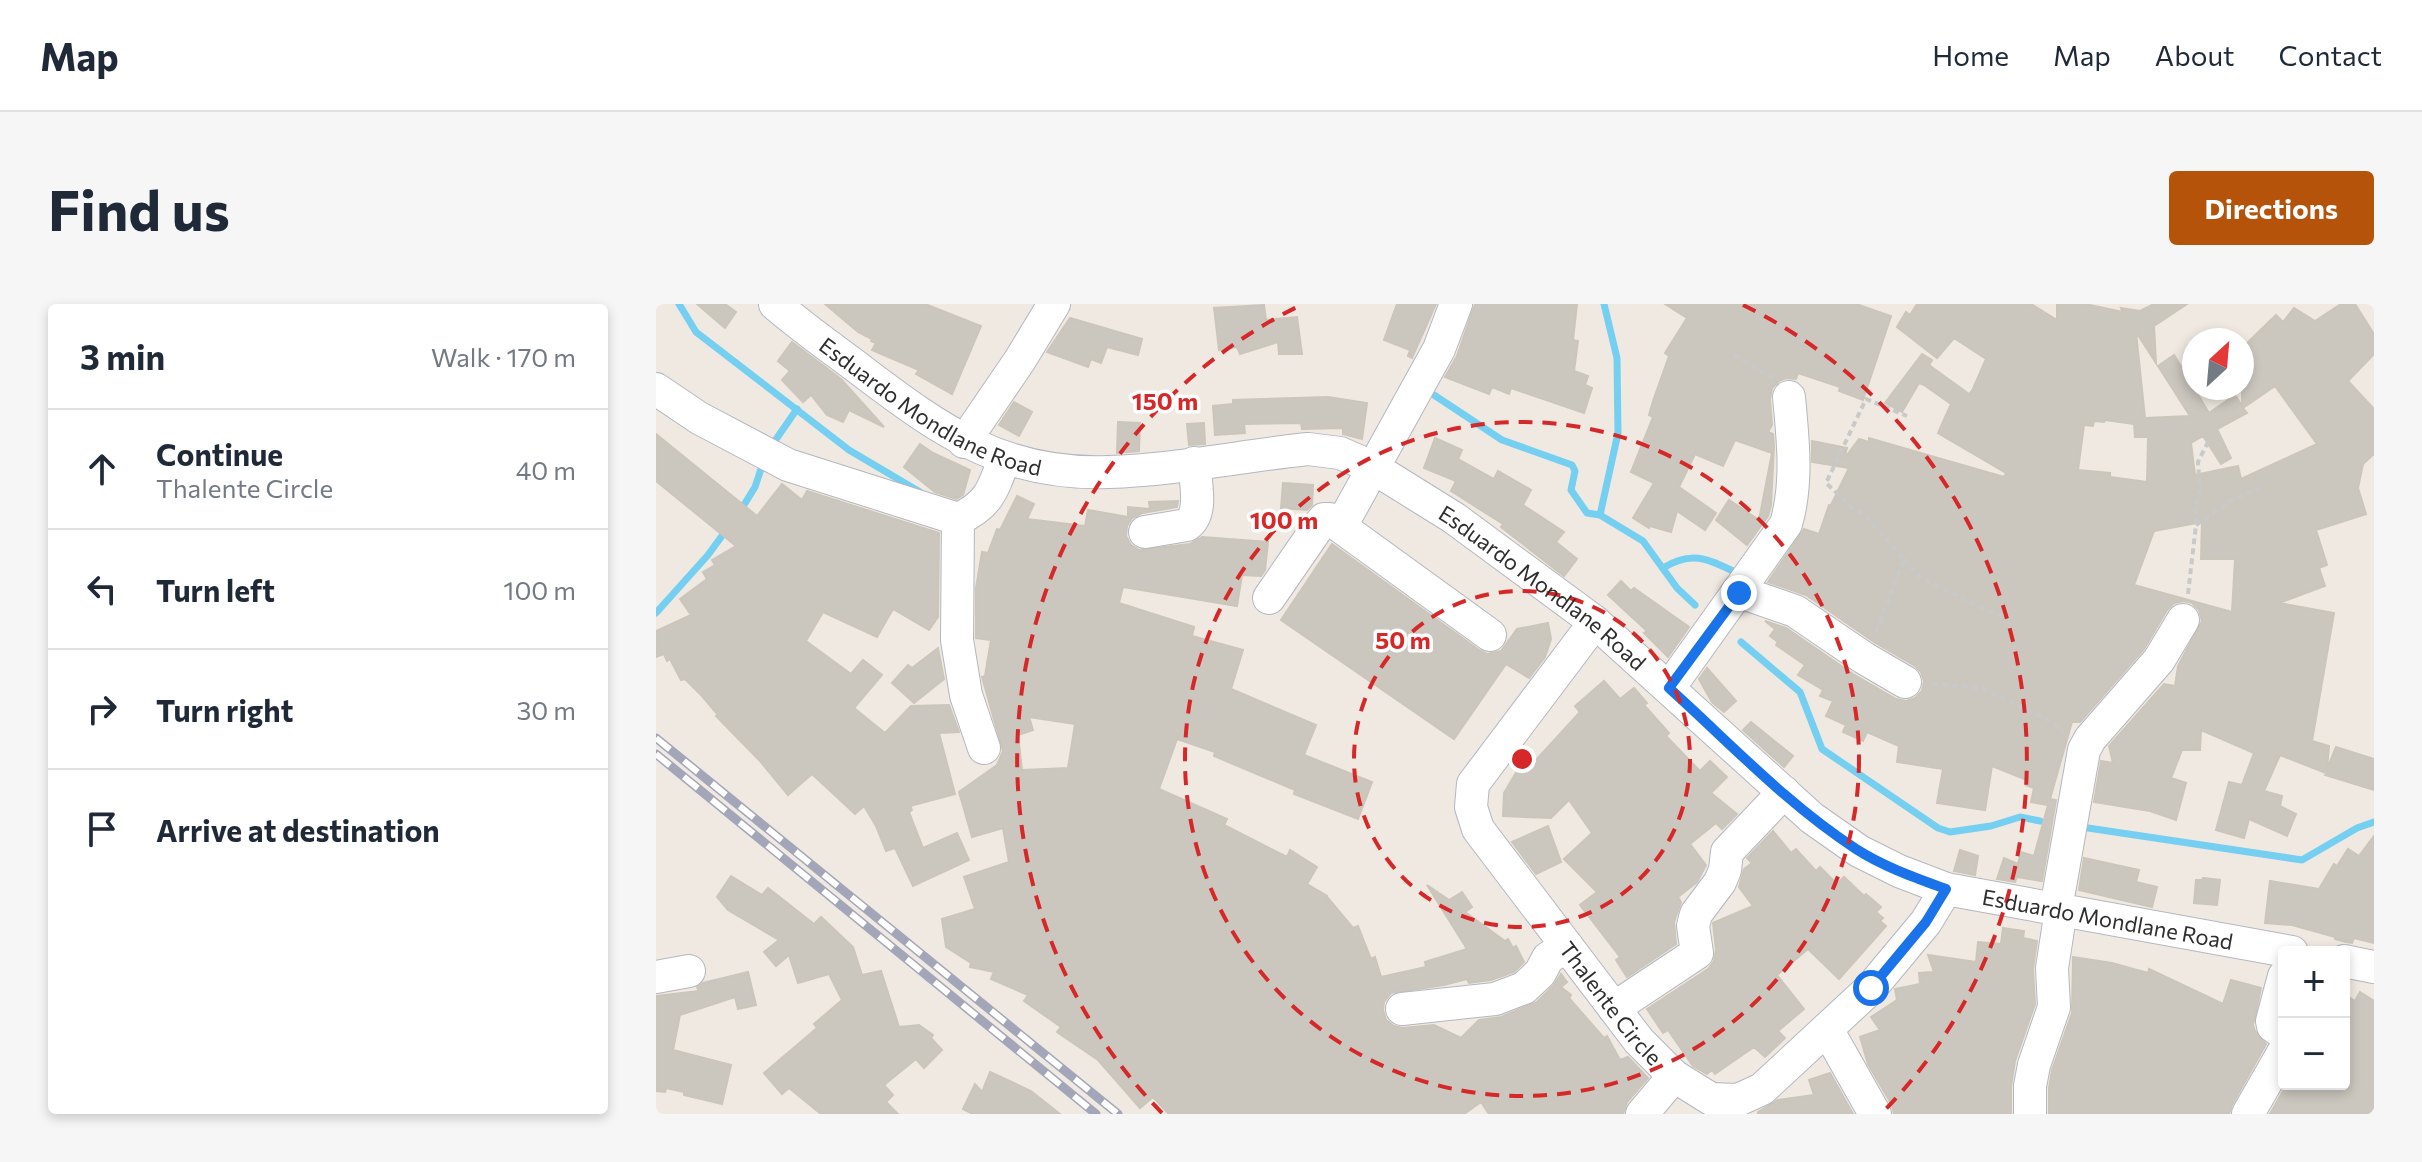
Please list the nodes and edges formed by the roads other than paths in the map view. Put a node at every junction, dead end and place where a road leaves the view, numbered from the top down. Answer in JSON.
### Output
{"nodes":[{"id":1,"x":775,"y":304,"type":"edge"},
{"id":2,"x":1054,"y":304,"type":"edge"},
{"id":3,"x":1456,"y":304,"type":"edge"},
{"id":4,"x":656,"y":389,"type":"edge"},
{"id":5,"x":1790,"y":408,"type":"road end"},
{"id":6,"x":964,"y":442,"type":"junction"},
{"id":7,"x":1004,"y":459,"type":"junction"},
{"id":8,"x":1194,"y":463,"type":"junction"},
{"id":9,"x":1372,"y":467,"type":"junction"},
{"id":10,"x":958,"y":519,"type":"junction"},
{"id":11,"x":1341,"y":526,"type":"junction"},
{"id":12,"x":1145,"y":532,"type":"dead end"},
{"id":13,"x":1740,"y":592,"type":"junction"},
{"id":14,"x":1269,"y":598,"type":"dead end"},
{"id":15,"x":2183,"y":620,"type":"road end"},
{"id":16,"x":1595,"y":622,"type":"junction"},
{"id":17,"x":1490,"y":635,"type":"dead end"},
{"id":18,"x":1905,"y":682,"type":"road end"},
{"id":19,"x":1669,"y":688,"type":"junction"},
{"id":20,"x":984,"y":748,"type":"dead end"},
{"id":21,"x":1784,"y":792,"type":"junction"},
{"id":22,"x":1946,"y":889,"type":"junction"},
{"id":23,"x":2059,"y":910,"type":"junction"},
{"id":24,"x":1567,"y":946,"type":"junction"},
{"id":25,"x":2278,"y":950,"type":"edge"},
{"id":26,"x":2350,"y":962,"type":"edge"},
{"id":27,"x":2374,"y":967,"type":"edge"},
{"id":28,"x":689,"y":971,"type":"dead end"},
{"id":29,"x":656,"y":977,"type":"edge"},
{"id":30,"x":2278,"y":998,"type":"edge"},
{"id":31,"x":1614,"y":1008,"type":"junction"},
{"id":32,"x":1402,"y":1009,"type":"dead end"},
{"id":33,"x":1827,"y":1029,"type":"junction"},
{"id":34,"x":2278,"y":1030,"type":"edge"},
{"id":35,"x":2278,"y":1062,"type":"edge"},
{"id":36,"x":1674,"y":1076,"type":"junction"},
{"id":37,"x":1723,"y":1106,"type":"edge"},
{"id":38,"x":1642,"y":1114,"type":"edge"},
{"id":39,"x":1875,"y":1114,"type":"edge"},
{"id":40,"x":2030,"y":1114,"type":"edge"},
{"id":41,"x":2248,"y":1114,"type":"edge"}],
"edges":[{"from":1,"to":6,"type":"street","name":"Esduardo Mondlane Road"},
{"from":2,"to":6,"type":"street"},
{"from":3,"to":9,"type":"street"},
{"from":4,"to":10,"type":"street"},
{"from":5,"to":13,"type":"street"},
{"from":6,"to":7,"type":"street","name":"Esduardo Mondlane Road"},
{"from":7,"to":8,"type":"street","name":"Esduardo Mondlane Road"},
{"from":7,"to":10,"type":"street"},
{"from":8,"to":9,"type":"street","name":"Esduardo Mondlane Road"},
{"from":8,"to":12,"type":"street"},
{"from":9,"to":11,"type":"street"},
{"from":9,"to":16,"type":"street","name":"Esduardo Mondlane Road"},
{"from":10,"to":20,"type":"street"},
{"from":11,"to":14,"type":"street"},
{"from":11,"to":17,"type":"street"},
{"from":13,"to":18,"type":"street"},
{"from":13,"to":19,"type":"street"},
{"from":15,"to":23,"type":"street"},
{"from":16,"to":19,"type":"street","name":"Esduardo Mondlane Road"},
{"from":16,"to":24,"type":"street","name":"Thalente Circle"},
{"from":19,"to":21,"type":"street","name":"Esduardo Mondlane Road"},
{"from":21,"to":22,"type":"street","name":"Esduardo Mondlane Road"},
{"from":21,"to":31,"type":"street"},
{"from":22,"to":23,"type":"street","name":"Esduardo Mondlane Road"},
{"from":22,"to":33,"type":"street","name":"Thalente Circle"},
{"from":23,"to":25,"type":"street","name":"Esduardo Mondlane Road"},
{"from":23,"to":40,"type":"street"},
{"from":24,"to":31,"type":"street","name":"Thalente Circle"},
{"from":24,"to":32,"type":"street"},
{"from":26,"to":27,"type":"street"},
{"from":28,"to":29,"type":"street"},
{"from":30,"to":34,"type":"street"},
{"from":31,"to":36,"type":"street","name":"Thalente Circle"},
{"from":33,"to":37,"type":"street","name":"Thalente Circle"},
{"from":33,"to":39,"type":"street"},
{"from":35,"to":41,"type":"street"},
{"from":36,"to":37,"type":"street","name":"Thalente Circle"},
{"from":36,"to":38,"type":"street"}]}
